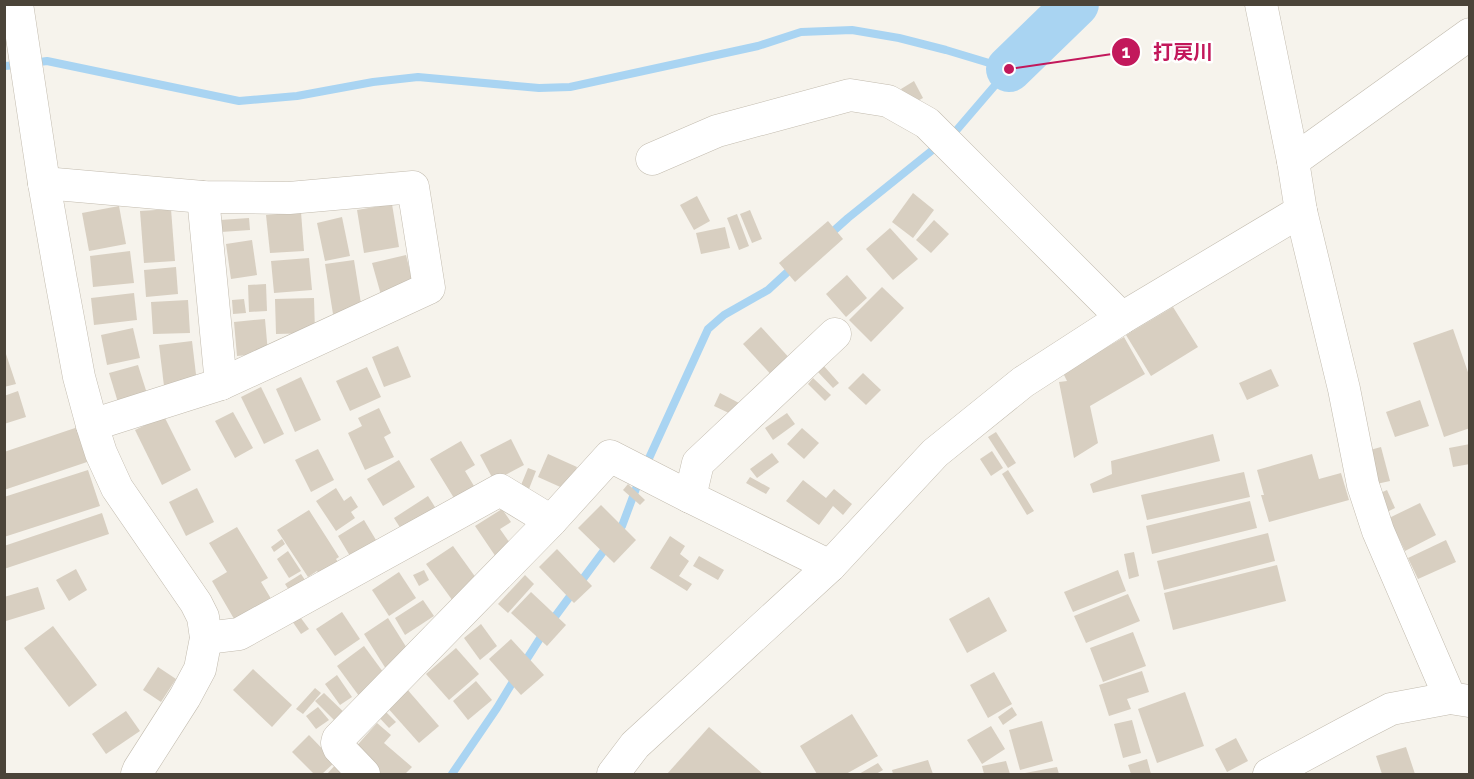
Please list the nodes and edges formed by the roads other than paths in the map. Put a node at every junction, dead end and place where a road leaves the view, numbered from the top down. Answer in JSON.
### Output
{"nodes":[{"id":1,"x":17,"y":4,"type":"edge"},
{"id":2,"x":1261,"y":4,"type":"edge"},
{"id":3,"x":1470,"y":34,"type":"edge"},
{"id":4,"x":652,"y":159,"type":"dead end"},
{"id":5,"x":1293,"y":161,"type":"junction"},
{"id":6,"x":44,"y":183,"type":"junction"},
{"id":7,"x":203,"y":196,"type":"junction"},
{"id":8,"x":1301,"y":211,"type":"junction"},
{"id":9,"x":1122,"y":318,"type":"junction"},
{"id":10,"x":835,"y":334,"type":"dead end"},
{"id":11,"x":221,"y":384,"type":"junction"},
{"id":12,"x":92,"y":425,"type":"junction"},
{"id":13,"x":690,"y":497,"type":"junction"},
{"id":14,"x":551,"y":521,"type":"junction"},
{"id":15,"x":830,"y":566,"type":"junction"},
{"id":16,"x":206,"y":638,"type":"junction"},
{"id":17,"x":1460,"y":700,"type":"edge"},
{"id":18,"x":138,"y":774,"type":"edge"},
{"id":19,"x":364,"y":774,"type":"edge"},
{"id":20,"x":613,"y":774,"type":"edge"},
{"id":21,"x":1269,"y":774,"type":"edge"}],
"edges":[{"from":1,"to":6,"type":"street"},
{"from":2,"to":5,"type":"street"},
{"from":3,"to":5,"type":"street"},
{"from":4,"to":9,"type":"street"},
{"from":5,"to":8,"type":"street"},
{"from":6,"to":7,"type":"street"},
{"from":6,"to":12,"type":"street"},
{"from":7,"to":11,"type":"street"},
{"from":7,"to":11,"type":"street"},
{"from":8,"to":9,"type":"street"},
{"from":8,"to":17,"type":"street"},
{"from":9,"to":15,"type":"street"},
{"from":10,"to":13,"type":"street"},
{"from":11,"to":12,"type":"street"},
{"from":12,"to":16,"type":"street"},
{"from":13,"to":14,"type":"street"},
{"from":13,"to":15,"type":"street"},
{"from":14,"to":16,"type":"street"},
{"from":14,"to":19,"type":"street"},
{"from":15,"to":20,"type":"street"},
{"from":16,"to":18,"type":"street"},
{"from":17,"to":21,"type":"street"}]}
